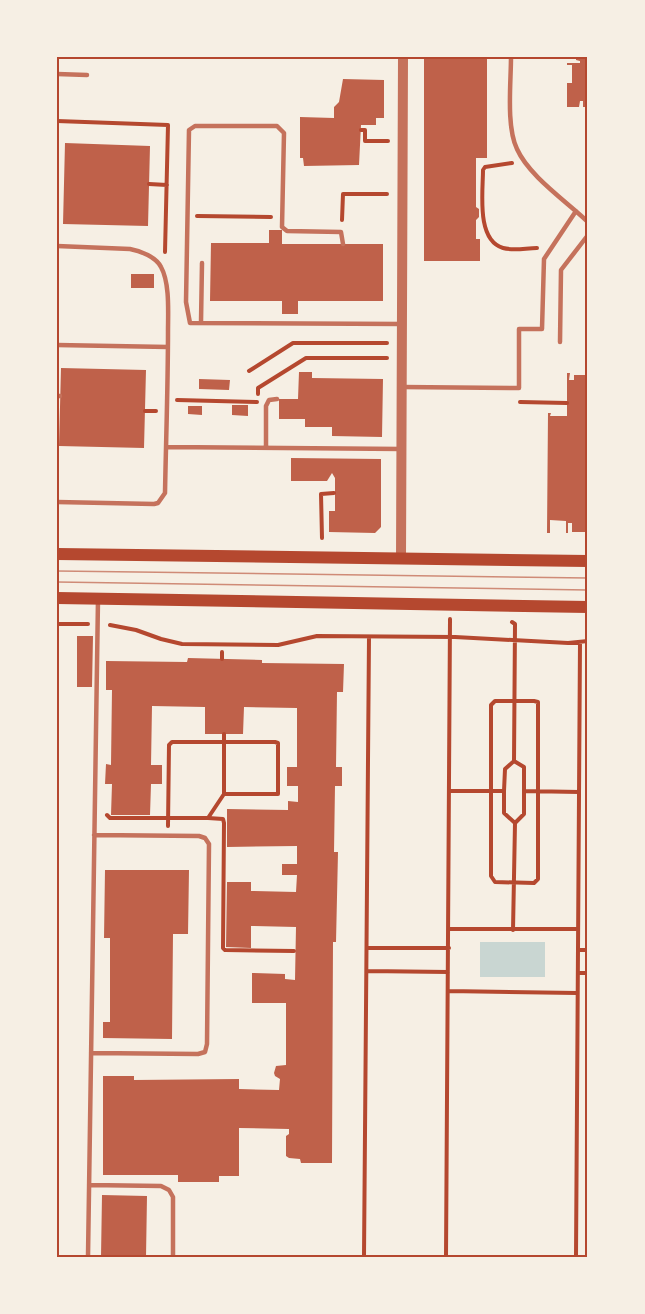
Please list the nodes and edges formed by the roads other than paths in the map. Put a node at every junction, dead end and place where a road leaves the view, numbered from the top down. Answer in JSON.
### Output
{"nodes":[{"id":1,"x":403,"y":57,"type":"edge"},
{"id":2,"x":511,"y":57,"type":"edge"},
{"id":3,"x":57,"y":74,"type":"edge"},
{"id":4,"x":87,"y":75,"type":"dead end"},
{"id":5,"x":576,"y":211,"type":"junction"},
{"id":6,"x":588,"y":222,"type":"edge"},
{"id":7,"x":588,"y":235,"type":"edge"},
{"id":8,"x":343,"y":244,"type":"dead end"},
{"id":9,"x":57,"y":246,"type":"edge"},
{"id":10,"x":202,"y":263,"type":"dead end"},
{"id":11,"x":201,"y":322,"type":"junction"},
{"id":12,"x":402,"y":324,"type":"junction"},
{"id":13,"x":560,"y":342,"type":"dead end"},
{"id":14,"x":57,"y":345,"type":"edge"},
{"id":15,"x":168,"y":347,"type":"junction"},
{"id":16,"x":402,"y":387,"type":"junction"},
{"id":17,"x":277,"y":399,"type":"dead end"},
{"id":18,"x":166,"y":447,"type":"junction"},
{"id":19,"x":266,"y":448,"type":"junction"},
{"id":20,"x":402,"y":449,"type":"junction"},
{"id":21,"x":57,"y":502,"type":"edge"},
{"id":22,"x":57,"y":554,"type":"edge"},
{"id":23,"x":401,"y":559,"type":"junction"},
{"id":24,"x":588,"y":561,"type":"edge"},
{"id":25,"x":57,"y":598,"type":"edge"},
{"id":26,"x":98,"y":599,"type":"junction"},
{"id":27,"x":588,"y":607,"type":"edge"},
{"id":28,"x":94,"y":835,"type":"junction"},
{"id":29,"x":91,"y":1053,"type":"junction"},
{"id":30,"x":89,"y":1185,"type":"junction"},
{"id":31,"x":88,"y":1257,"type":"edge"},
{"id":32,"x":173,"y":1257,"type":"edge"}],
"edges":[{"from":1,"to":12,"type":"street"},
{"from":2,"to":5,"type":"lane"},
{"from":3,"to":4,"type":"lane"},
{"from":5,"to":6,"type":"lane"},
{"from":5,"to":16,"type":"lane"},
{"from":7,"to":13,"type":"lane"},
{"from":8,"to":11,"type":"lane"},
{"from":9,"to":15,"type":"lane"},
{"from":10,"to":11,"type":"lane"},
{"from":11,"to":12,"type":"lane"},
{"from":12,"to":16,"type":"street"},
{"from":14,"to":15,"type":"lane"},
{"from":15,"to":18,"type":"lane"},
{"from":16,"to":20,"type":"street"},
{"from":17,"to":19,"type":"lane"},
{"from":18,"to":19,"type":"lane"},
{"from":18,"to":21,"type":"lane"},
{"from":19,"to":20,"type":"lane"},
{"from":20,"to":23,"type":"street"},
{"from":22,"to":23,"type":"main road"},
{"from":23,"to":24,"type":"main road"},
{"from":25,"to":26,"type":"main road"},
{"from":26,"to":27,"type":"main road"},
{"from":26,"to":28,"type":"lane"},
{"from":28,"to":29,"type":"lane"},
{"from":28,"to":29,"type":"lane"},
{"from":29,"to":30,"type":"lane"},
{"from":30,"to":31,"type":"lane"},
{"from":30,"to":32,"type":"lane"}]}
